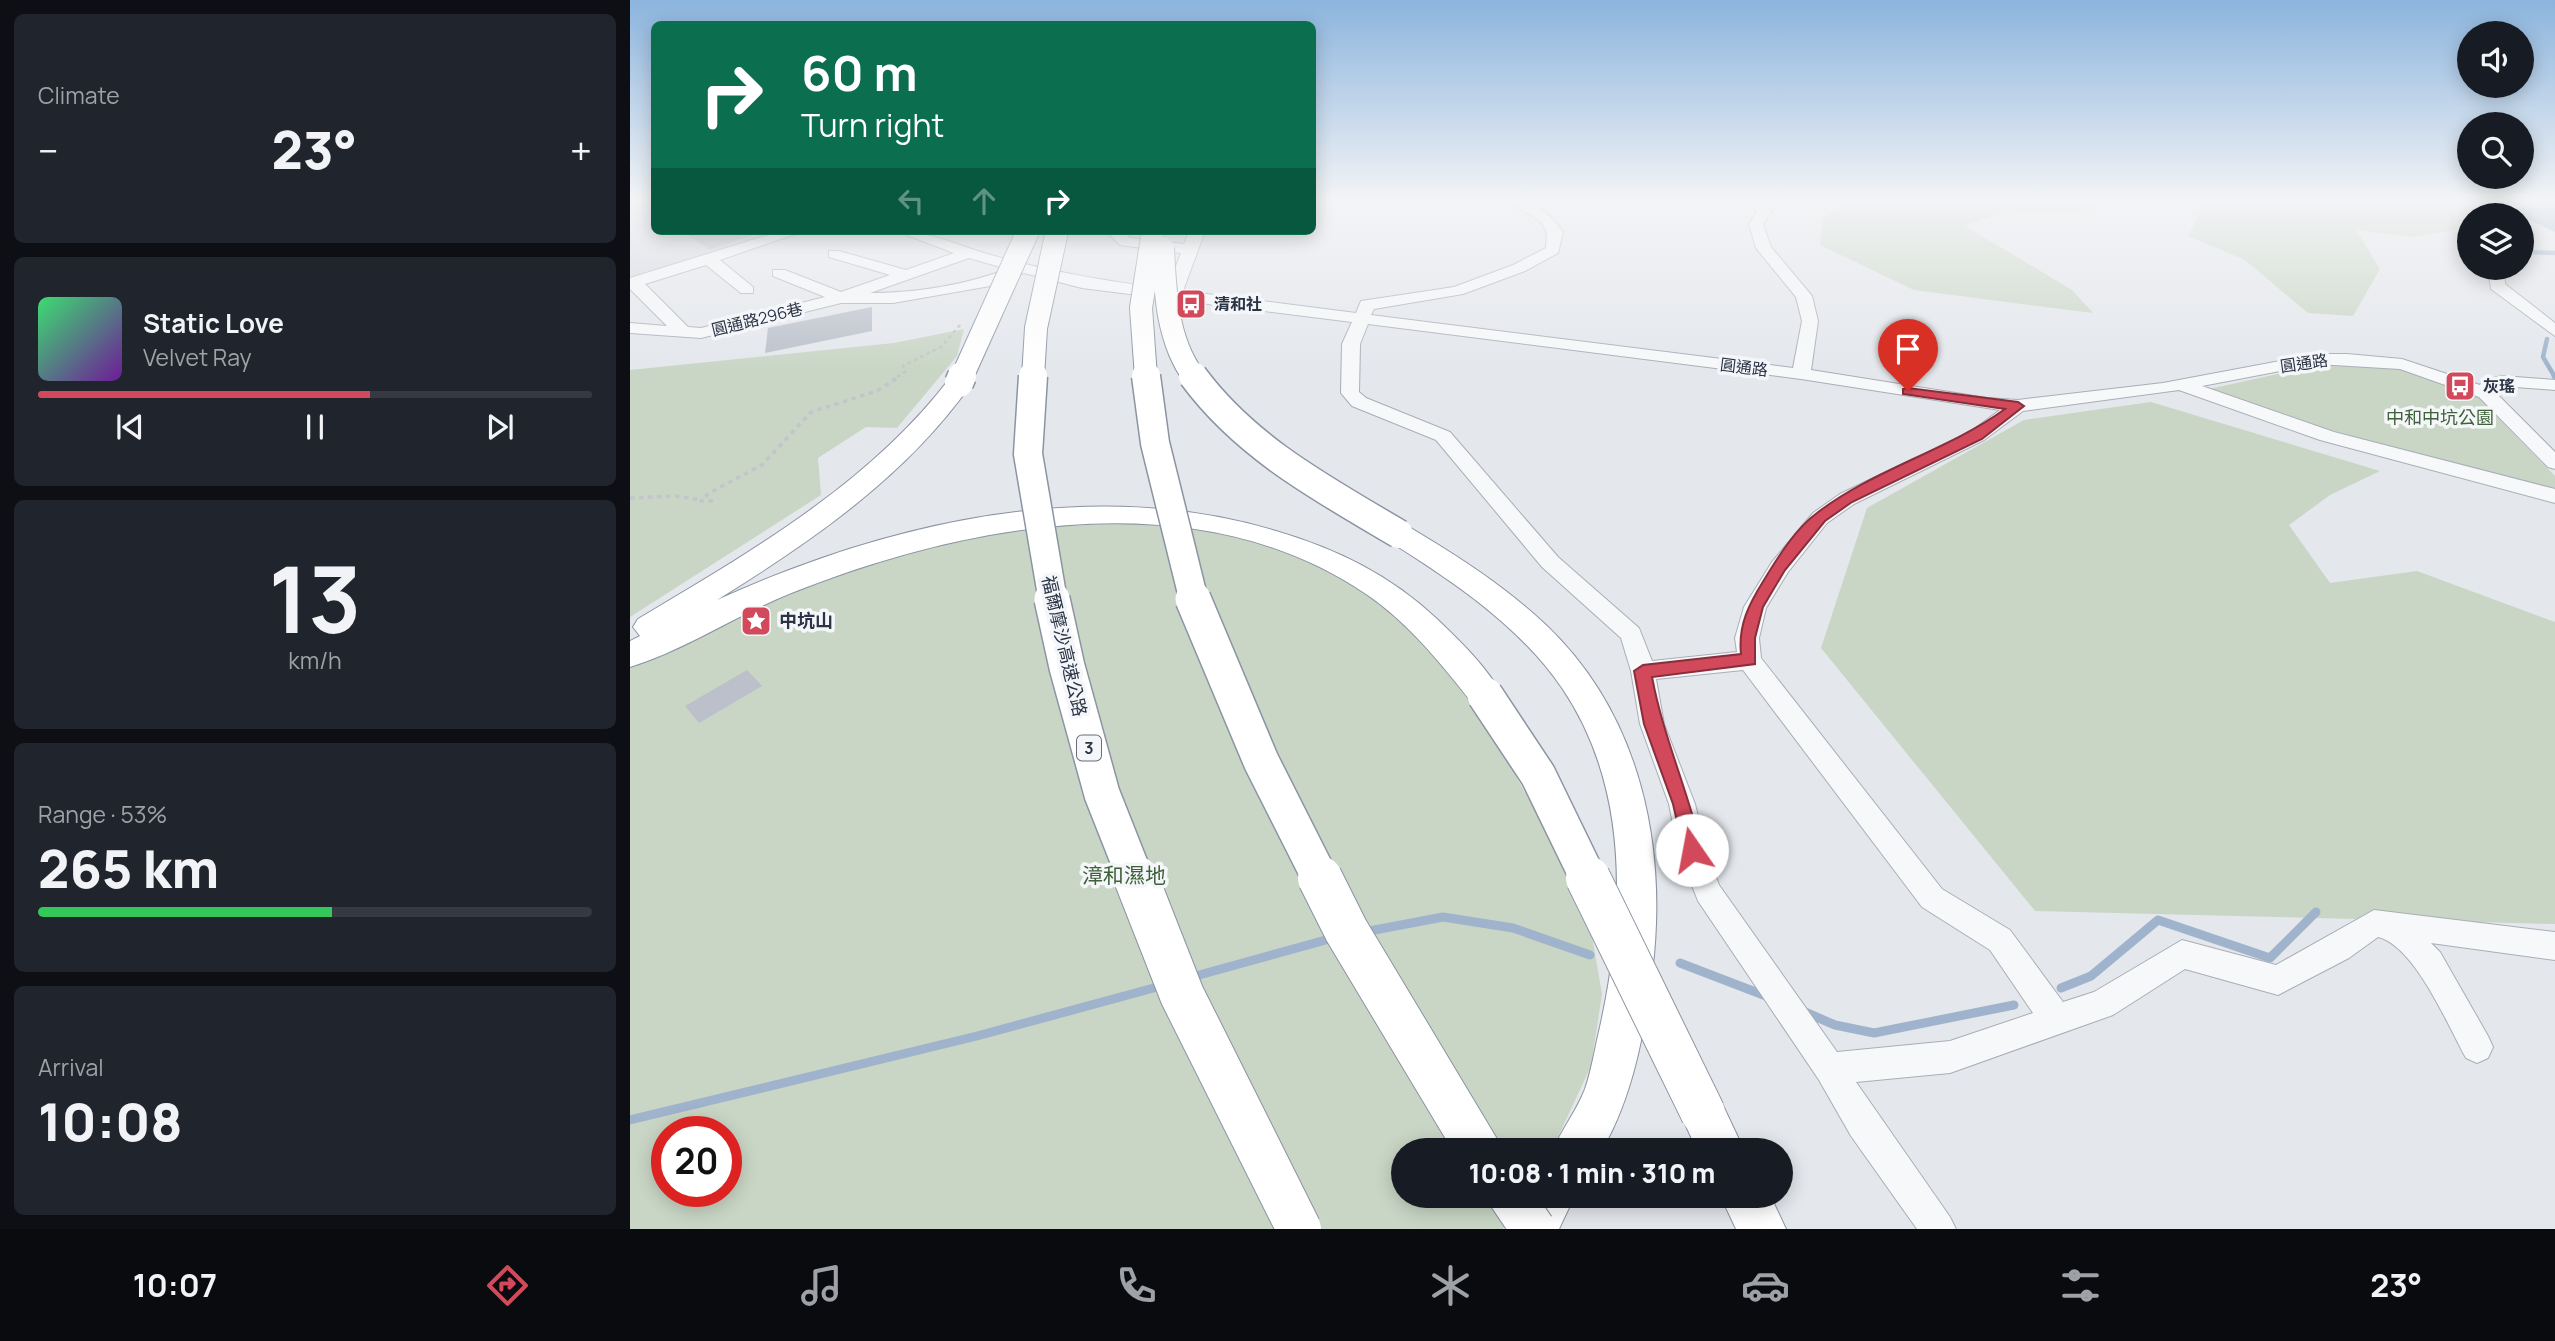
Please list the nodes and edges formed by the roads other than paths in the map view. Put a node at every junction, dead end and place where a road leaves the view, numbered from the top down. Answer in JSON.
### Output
{"nodes":[{"id":1,"x":717,"y":255,"type":"edge"},
{"id":2,"x":839,"y":255,"type":"edge"},
{"id":3,"x":962,"y":255,"type":"edge"},
{"id":4,"x":977,"y":255,"type":"edge"},
{"id":5,"x":1017,"y":255,"type":"edge"},
{"id":6,"x":1052,"y":255,"type":"edge"},
{"id":7,"x":1149,"y":255,"type":"edge"},
{"id":8,"x":1164,"y":255,"type":"edge"},
{"id":9,"x":1186,"y":255,"type":"edge"},
{"id":10,"x":1543,"y":255,"type":"edge"},
{"id":11,"x":1770,"y":255,"type":"edge"},
{"id":12,"x":708,"y":258,"type":"junction"},
{"id":13,"x":1023,"y":268,"type":"junction"},
{"id":14,"x":779,"y":273,"type":"dead end"},
{"id":15,"x":906,"y":275,"type":"junction"},
{"id":16,"x":2497,"y":280,"type":"edge"},
{"id":17,"x":632,"y":283,"type":"edge"},
{"id":18,"x":747,"y":290,"type":"dead end"},
{"id":19,"x":1173,"y":295,"type":"junction"},
{"id":20,"x":841,"y":298,"type":"junction"},
{"id":21,"x":1361,"y":321,"type":"junction"},
{"id":22,"x":630,"y":328,"type":"edge"},
{"id":23,"x":2555,"y":331,"type":"edge"},
{"id":24,"x":683,"y":332,"type":"junction"},
{"id":25,"x":1801,"y":374,"type":"junction"},
{"id":26,"x":2181,"y":385,"type":"junction"},
{"id":27,"x":2552,"y":385,"type":"edge"},
{"id":28,"x":2485,"y":393,"type":"junction"},
{"id":29,"x":2018,"y":406,"type":"junction"},
{"id":30,"x":2555,"y":463,"type":"edge"},
{"id":31,"x":2555,"y":496,"type":"edge"},
{"id":32,"x":630,"y":639,"type":"edge"},
{"id":33,"x":630,"y":655,"type":"edge"},
{"id":34,"x":1749,"y":660,"type":"junction"},
{"id":35,"x":1643,"y":671,"type":"junction"},
{"id":36,"x":2396,"y":928,"type":"junction"},
{"id":37,"x":2555,"y":946,"type":"edge"},
{"id":38,"x":1767,"y":979,"type":"joint"},
{"id":39,"x":2053,"y":1015,"type":"junction"},
{"id":40,"x":1806,"y":1033,"type":"joint"},
{"id":41,"x":2477,"y":1047,"type":"dead end"},
{"id":42,"x":1830,"y":1069,"type":"junction"},
{"id":43,"x":1712,"y":1131,"type":"edge"},
{"id":44,"x":1471,"y":1138,"type":"edge"},
{"id":45,"x":1583,"y":1138,"type":"edge"},
{"id":46,"x":1518,"y":1208,"type":"edge"},
{"id":47,"x":1544,"y":1208,"type":"edge"},
{"id":48,"x":1751,"y":1208,"type":"edge"},
{"id":49,"x":1299,"y":1229,"type":"edge"},
{"id":50,"x":1532,"y":1229,"type":"edge"},
{"id":51,"x":1762,"y":1229,"type":"edge"},
{"id":52,"x":1938,"y":1229,"type":"edge"}],
"edges":[{"from":1,"to":12,"type":"street"},
{"from":2,"to":15,"type":"street"},
{"from":3,"to":15,"type":"street","name":"圓通路296巷"},
{"from":4,"to":13,"type":"street","name":"圓通路"},
{"from":5,"to":32,"type":"highway","bridge":true},
{"from":6,"to":49,"type":"highway","name":"福爾摩沙高速公路","number":"3","bridge":true},
{"from":7,"to":44,"type":"highway","bridge":true},
{"from":8,"to":45,"type":"highway","bridge":true},
{"from":9,"to":19,"type":"street"},
{"from":10,"to":21,"type":"street"},
{"from":11,"to":25,"type":"street"},
{"from":12,"to":17,"type":"street"},
{"from":12,"to":18,"type":"street"},
{"from":13,"to":19,"type":"street","name":"圓通路"},
{"from":13,"to":20,"type":"street","name":"圓通路296巷"},
{"from":14,"to":20,"type":"street"},
{"from":15,"to":20,"type":"street","name":"圓通路296巷"},
{"from":16,"to":23,"type":"street"},
{"from":17,"to":24,"type":"street"},
{"from":19,"to":21,"type":"street","name":"圓通路"},
{"from":20,"to":24,"type":"street","name":"圓通路296巷"},
{"from":21,"to":25,"type":"street","name":"圓通路"},
{"from":21,"to":35,"type":"street"},
{"from":22,"to":24,"type":"street","name":"圓通路296巷"},
{"from":25,"to":29,"type":"street","name":"圓通路"},
{"from":26,"to":28,"type":"street","name":"圓通路"},
{"from":26,"to":29,"type":"street","name":"圓通路"},
{"from":26,"to":31,"type":"street"},
{"from":27,"to":28,"type":"street"},
{"from":28,"to":30,"type":"street","name":"圓通路"},
{"from":29,"to":34,"type":"street"},
{"from":33,"to":43,"type":"highway","bridge":true},
{"from":34,"to":35,"type":"street"},
{"from":34,"to":39,"type":"street"},
{"from":35,"to":38,"type":"street"},
{"from":36,"to":37,"type":"street"},
{"from":36,"to":39,"type":"street"},
{"from":36,"to":41,"type":"street"},
{"from":38,"to":40,"type":"street"},
{"from":39,"to":42,"type":"street"},
{"from":40,"to":42,"type":"street"},
{"from":42,"to":52,"type":"street"},
{"from":46,"to":50,"type":"highway","bridge":true},
{"from":47,"to":50,"type":"highway"},
{"from":48,"to":51,"type":"highway"}]}
